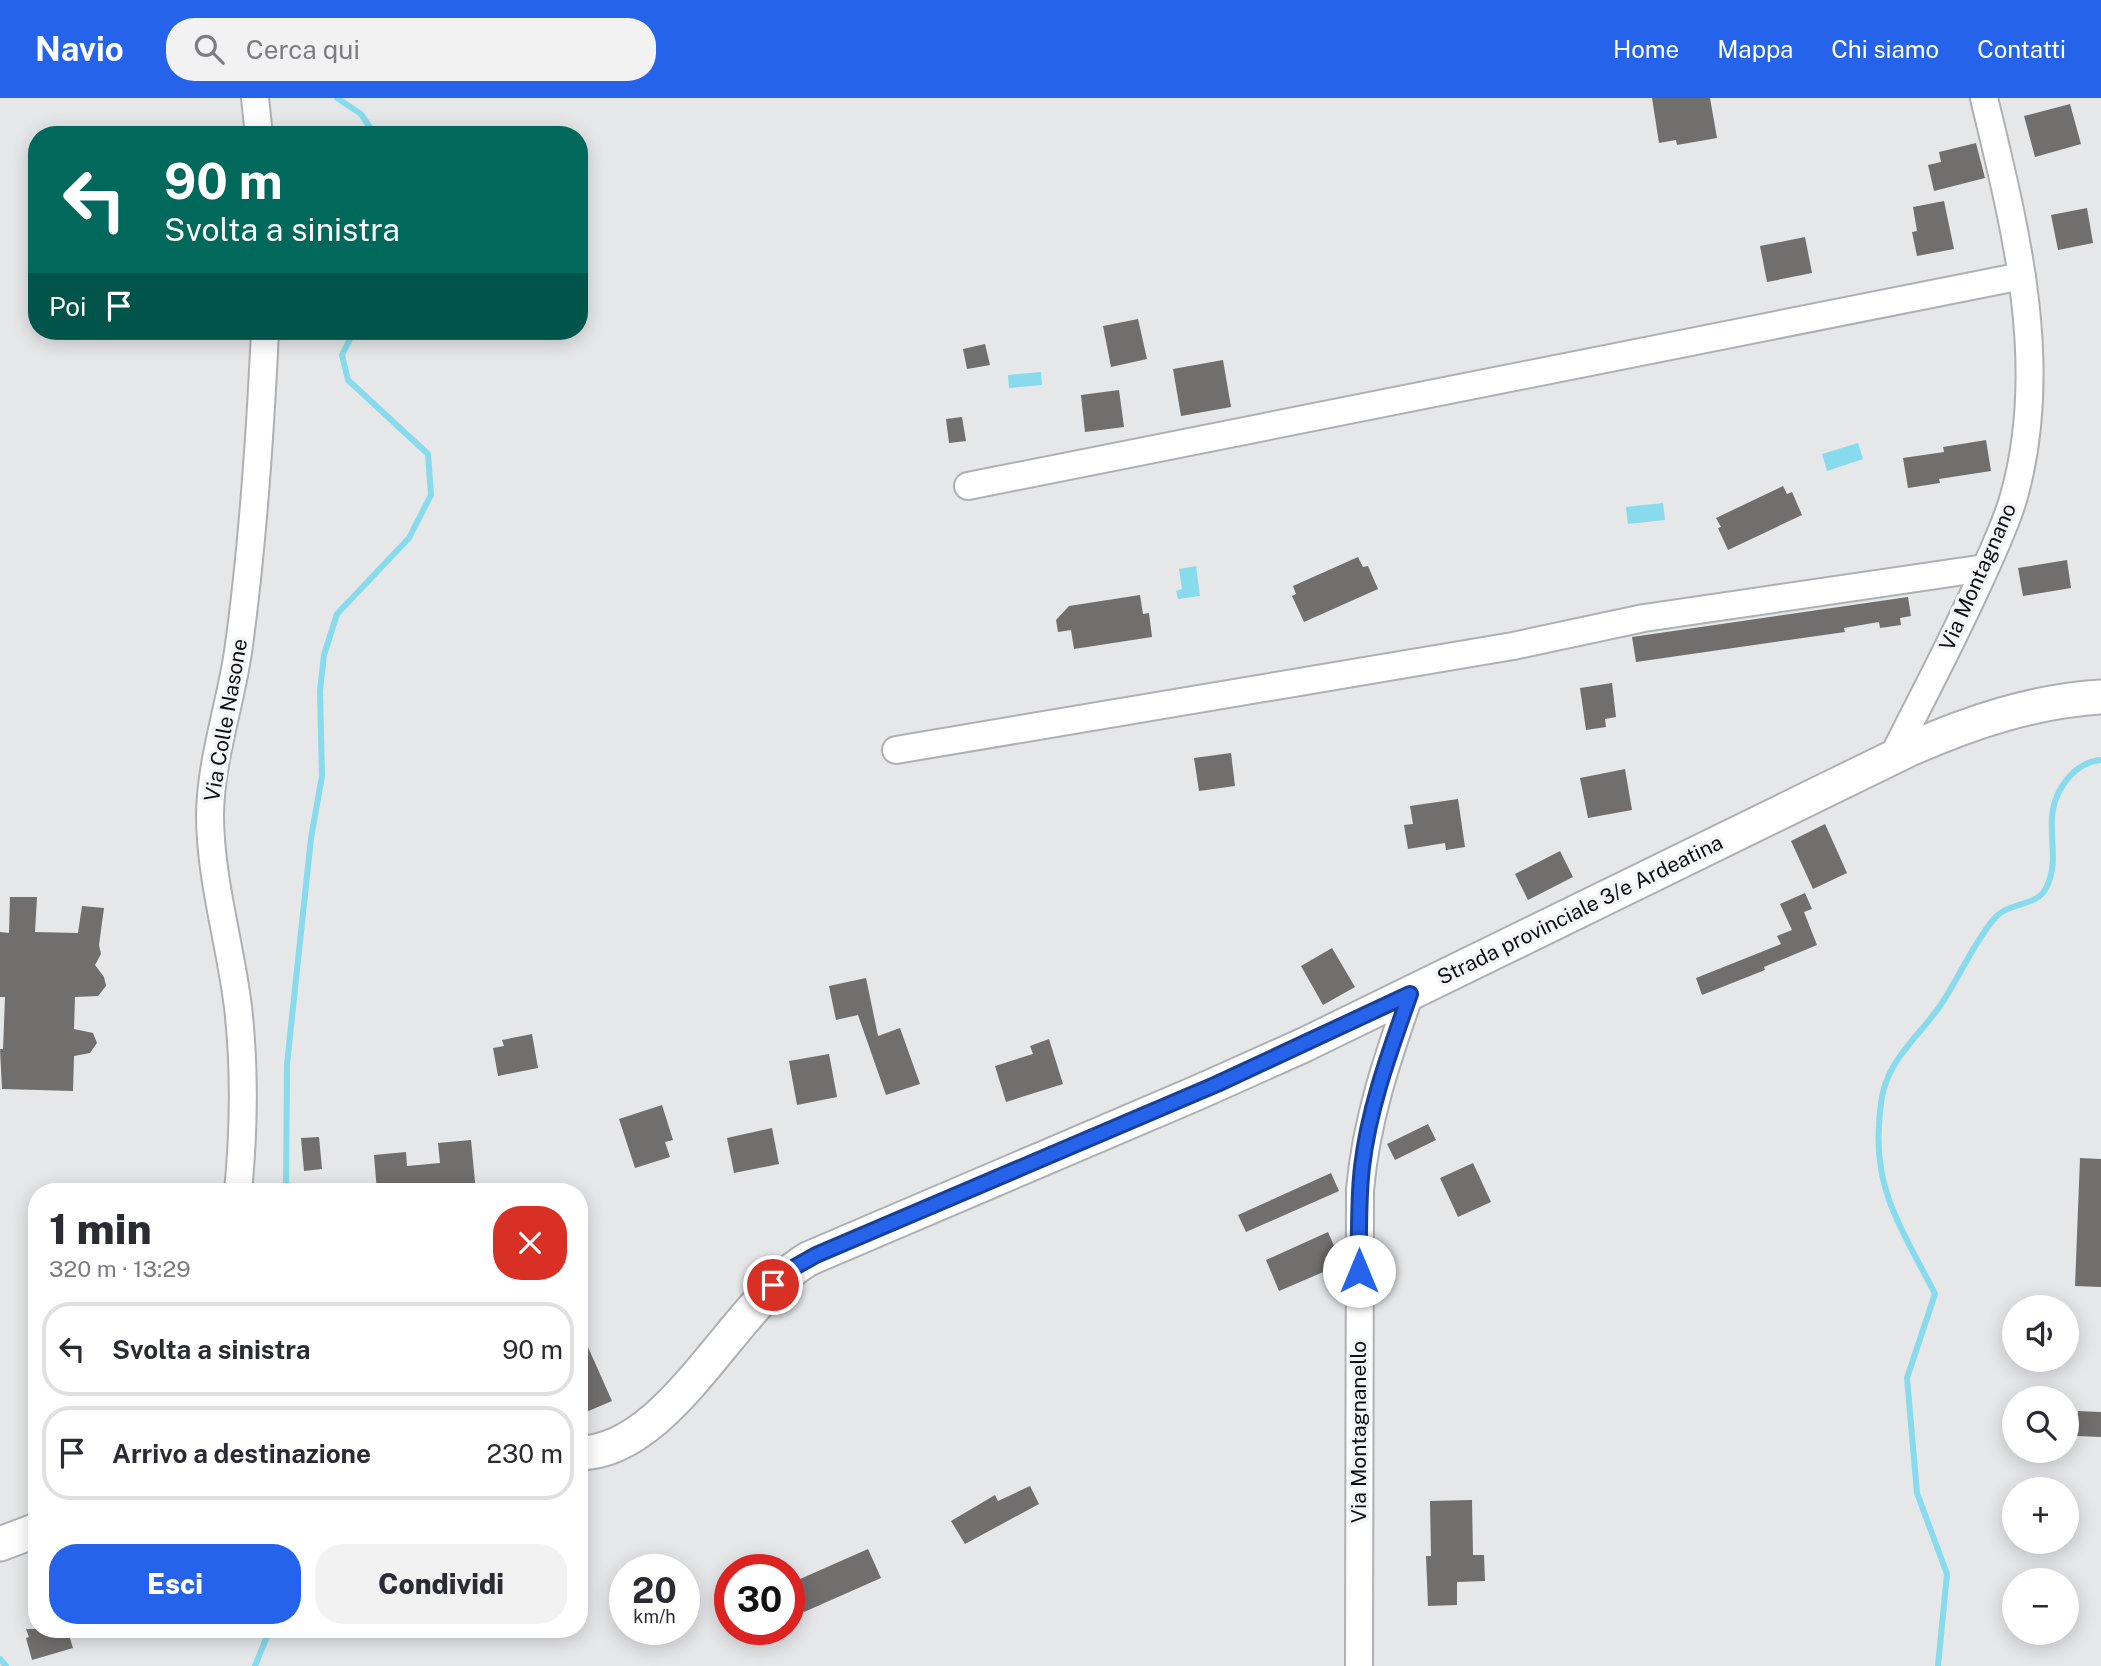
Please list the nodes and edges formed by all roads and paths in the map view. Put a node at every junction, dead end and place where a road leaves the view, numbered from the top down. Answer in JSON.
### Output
{"nodes":[{"id":1,"x":255,"y":98,"type":"edge"},
{"id":2,"x":1984,"y":98,"type":"edge"},
{"id":3,"x":258,"y":126,"type":"edge"},
{"id":4,"x":2022,"y":276,"type":"junction"},
{"id":5,"x":264,"y":340,"type":"edge"},
{"id":6,"x":968,"y":486,"type":"dead end"},
{"id":7,"x":1985,"y":568,"type":"junction"},
{"id":8,"x":2101,"y":697,"type":"edge"},
{"id":9,"x":895,"y":750,"type":"dead end"},
{"id":10,"x":1893,"y":757,"type":"junction"},
{"id":11,"x":1410,"y":994,"type":"junction"},
{"id":12,"x":239,"y":1183,"type":"edge"},
{"id":13,"x":588,"y":1452,"type":"edge"},
{"id":14,"x":28,"y":1533,"type":"edge"},
{"id":15,"x":0,"y":1544,"type":"edge"},
{"id":16,"x":1359,"y":1666,"type":"edge"}],
"edges":[{"from":1,"to":3,"type":"street"},
{"from":2,"to":4,"type":"street","name":"Via Montagnano"},
{"from":4,"to":6,"type":"street"},
{"from":4,"to":7,"type":"street","name":"Via Montagnano"},
{"from":5,"to":12,"type":"street","name":"Via Colle Nasone"},
{"from":7,"to":9,"type":"street"},
{"from":7,"to":10,"type":"street","name":"Via Montagnano"},
{"from":8,"to":10,"type":"main road","name":"Strada provinciale 3/e Ardeatina"},
{"from":10,"to":11,"type":"main road","name":"Strada provinciale 3/e Ardeatina"},
{"from":11,"to":13,"type":"main road","name":"Strada provinciale 3/e Ardeatina"},
{"from":11,"to":16,"type":"street","name":"Via Montagnanello"},
{"from":14,"to":15,"type":"main road"}]}
